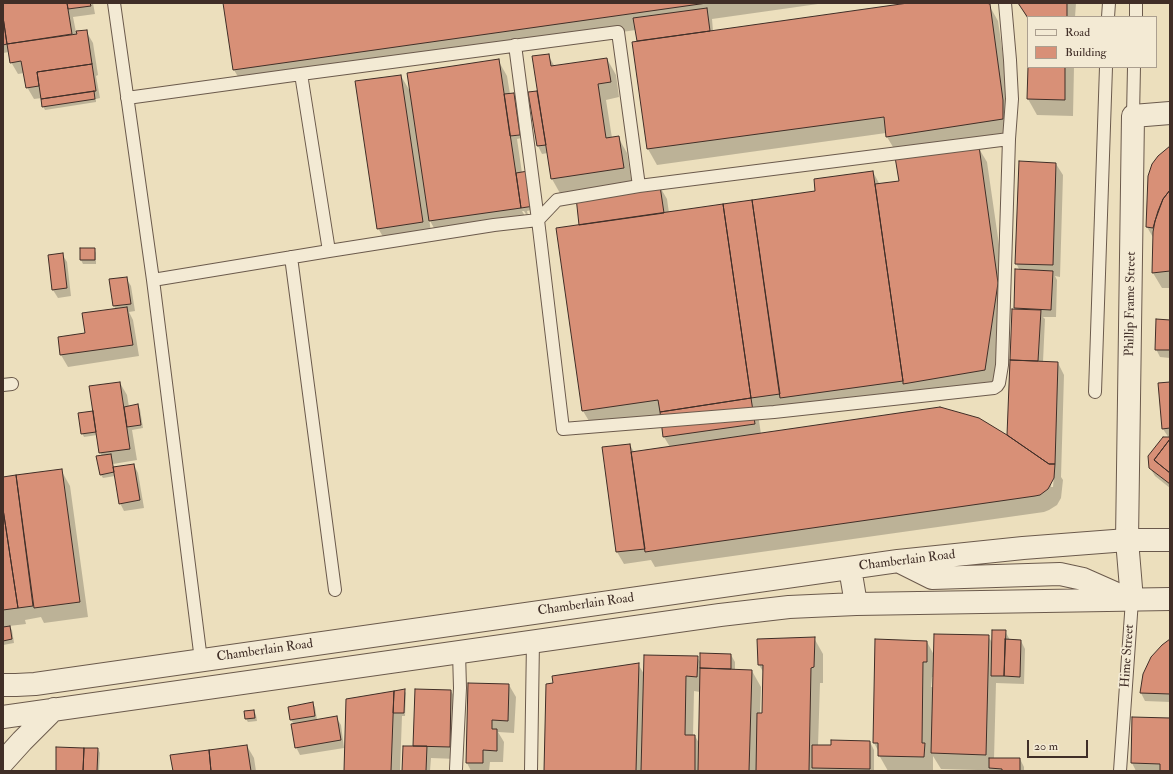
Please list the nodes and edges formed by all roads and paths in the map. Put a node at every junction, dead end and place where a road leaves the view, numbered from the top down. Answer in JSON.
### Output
{"nodes":[{"id":1,"x":114,"y":3,"type":"edge"},
{"id":2,"x":1005,"y":3,"type":"edge"},
{"id":3,"x":1109,"y":3,"type":"edge"},
{"id":4,"x":1136,"y":3,"type":"edge"},
{"id":5,"x":1108,"y":16,"type":"edge"},
{"id":6,"x":1136,"y":16,"type":"edge"},
{"id":7,"x":515,"y":45,"type":"junction"},
{"id":8,"x":1106,"y":68,"type":"edge"},
{"id":9,"x":1134,"y":68,"type":"edge"},
{"id":10,"x":302,"y":74,"type":"junction"},
{"id":11,"x":127,"y":98,"type":"junction"},
{"id":12,"x":1170,"y":113,"type":"edge"},
{"id":13,"x":1133,"y":116,"type":"junction"},
{"id":14,"x":1008,"y":139,"type":"junction"},
{"id":15,"x":639,"y":186,"type":"junction"},
{"id":16,"x":538,"y":220,"type":"junction"},
{"id":17,"x":329,"y":251,"type":"junction"},
{"id":18,"x":291,"y":257,"type":"junction"},
{"id":19,"x":153,"y":280,"type":"junction"},
{"id":20,"x":1095,"y":392,"type":"dead end"},
{"id":21,"x":1127,"y":540,"type":"junction"},
{"id":22,"x":1170,"y":540,"type":"edge"},
{"id":23,"x":898,"y":561,"type":"junction"},
{"id":24,"x":850,"y":568,"type":"junction"},
{"id":25,"x":335,"y":590,"type":"dead end"},
{"id":26,"x":1170,"y":599,"type":"edge"},
{"id":27,"x":1132,"y":600,"type":"junction"},
{"id":28,"x":856,"y":604,"type":"junction"},
{"id":29,"x":533,"y":641,"type":"junction"},
{"id":30,"x":459,"y":652,"type":"junction"},
{"id":31,"x":201,"y":660,"type":"junction"},
{"id":32,"x":3,"y":685,"type":"edge"},
{"id":33,"x":54,"y":709,"type":"junction"},
{"id":34,"x":3,"y":717,"type":"edge"},
{"id":35,"x":3,"y":762,"type":"edge"},
{"id":36,"x":456,"y":768,"type":"dead end"},
{"id":37,"x":531,"y":771,"type":"edge"},
{"id":38,"x":1120,"y":771,"type":"edge"}],
"edges":[{"from":1,"to":11,"type":"lane"},
{"from":2,"to":14,"type":"lane"},
{"from":3,"to":5,"type":"lane"},
{"from":4,"to":6,"type":"lane"},
{"from":7,"to":10,"type":"lane"},
{"from":7,"to":15,"type":"lane"},
{"from":7,"to":16,"type":"lane"},
{"from":8,"to":20,"type":"lane"},
{"from":9,"to":13,"type":"lane","name":"Phillip Frame Street"},
{"from":10,"to":11,"type":"lane"},
{"from":10,"to":17,"type":"lane"},
{"from":11,"to":19,"type":"lane"},
{"from":12,"to":13,"type":"street"},
{"from":13,"to":21,"type":"street","name":"Phillip Frame Street"},
{"from":14,"to":15,"type":"lane"},
{"from":14,"to":16,"type":"lane"},
{"from":15,"to":16,"type":"lane"},
{"from":16,"to":17,"type":"lane"},
{"from":17,"to":18,"type":"lane"},
{"from":18,"to":19,"type":"lane"},
{"from":18,"to":25,"type":"lane"},
{"from":19,"to":31,"type":"lane"},
{"from":21,"to":22,"type":"street","name":"Chamberlain Road"},
{"from":21,"to":23,"type":"street","name":"Chamberlain Road"},
{"from":21,"to":27,"type":"street","name":"Hime Street"},
{"from":23,"to":24,"type":"street","name":"Chamberlain Road"},
{"from":23,"to":27,"type":"street"},
{"from":24,"to":28,"type":"street"},
{"from":24,"to":31,"type":"street","name":"Chamberlain Road"},
{"from":26,"to":27,"type":"street"},
{"from":27,"to":28,"type":"street"},
{"from":27,"to":38,"type":"lane","name":"Hime Street"},
{"from":28,"to":29,"type":"street"},
{"from":29,"to":30,"type":"street"},
{"from":29,"to":37,"type":"lane"},
{"from":30,"to":33,"type":"street"},
{"from":30,"to":36,"type":"lane"},
{"from":31,"to":32,"type":"street","name":"Chamberlain Road"},
{"from":33,"to":34,"type":"street"},
{"from":33,"to":35,"type":"street"}]}
